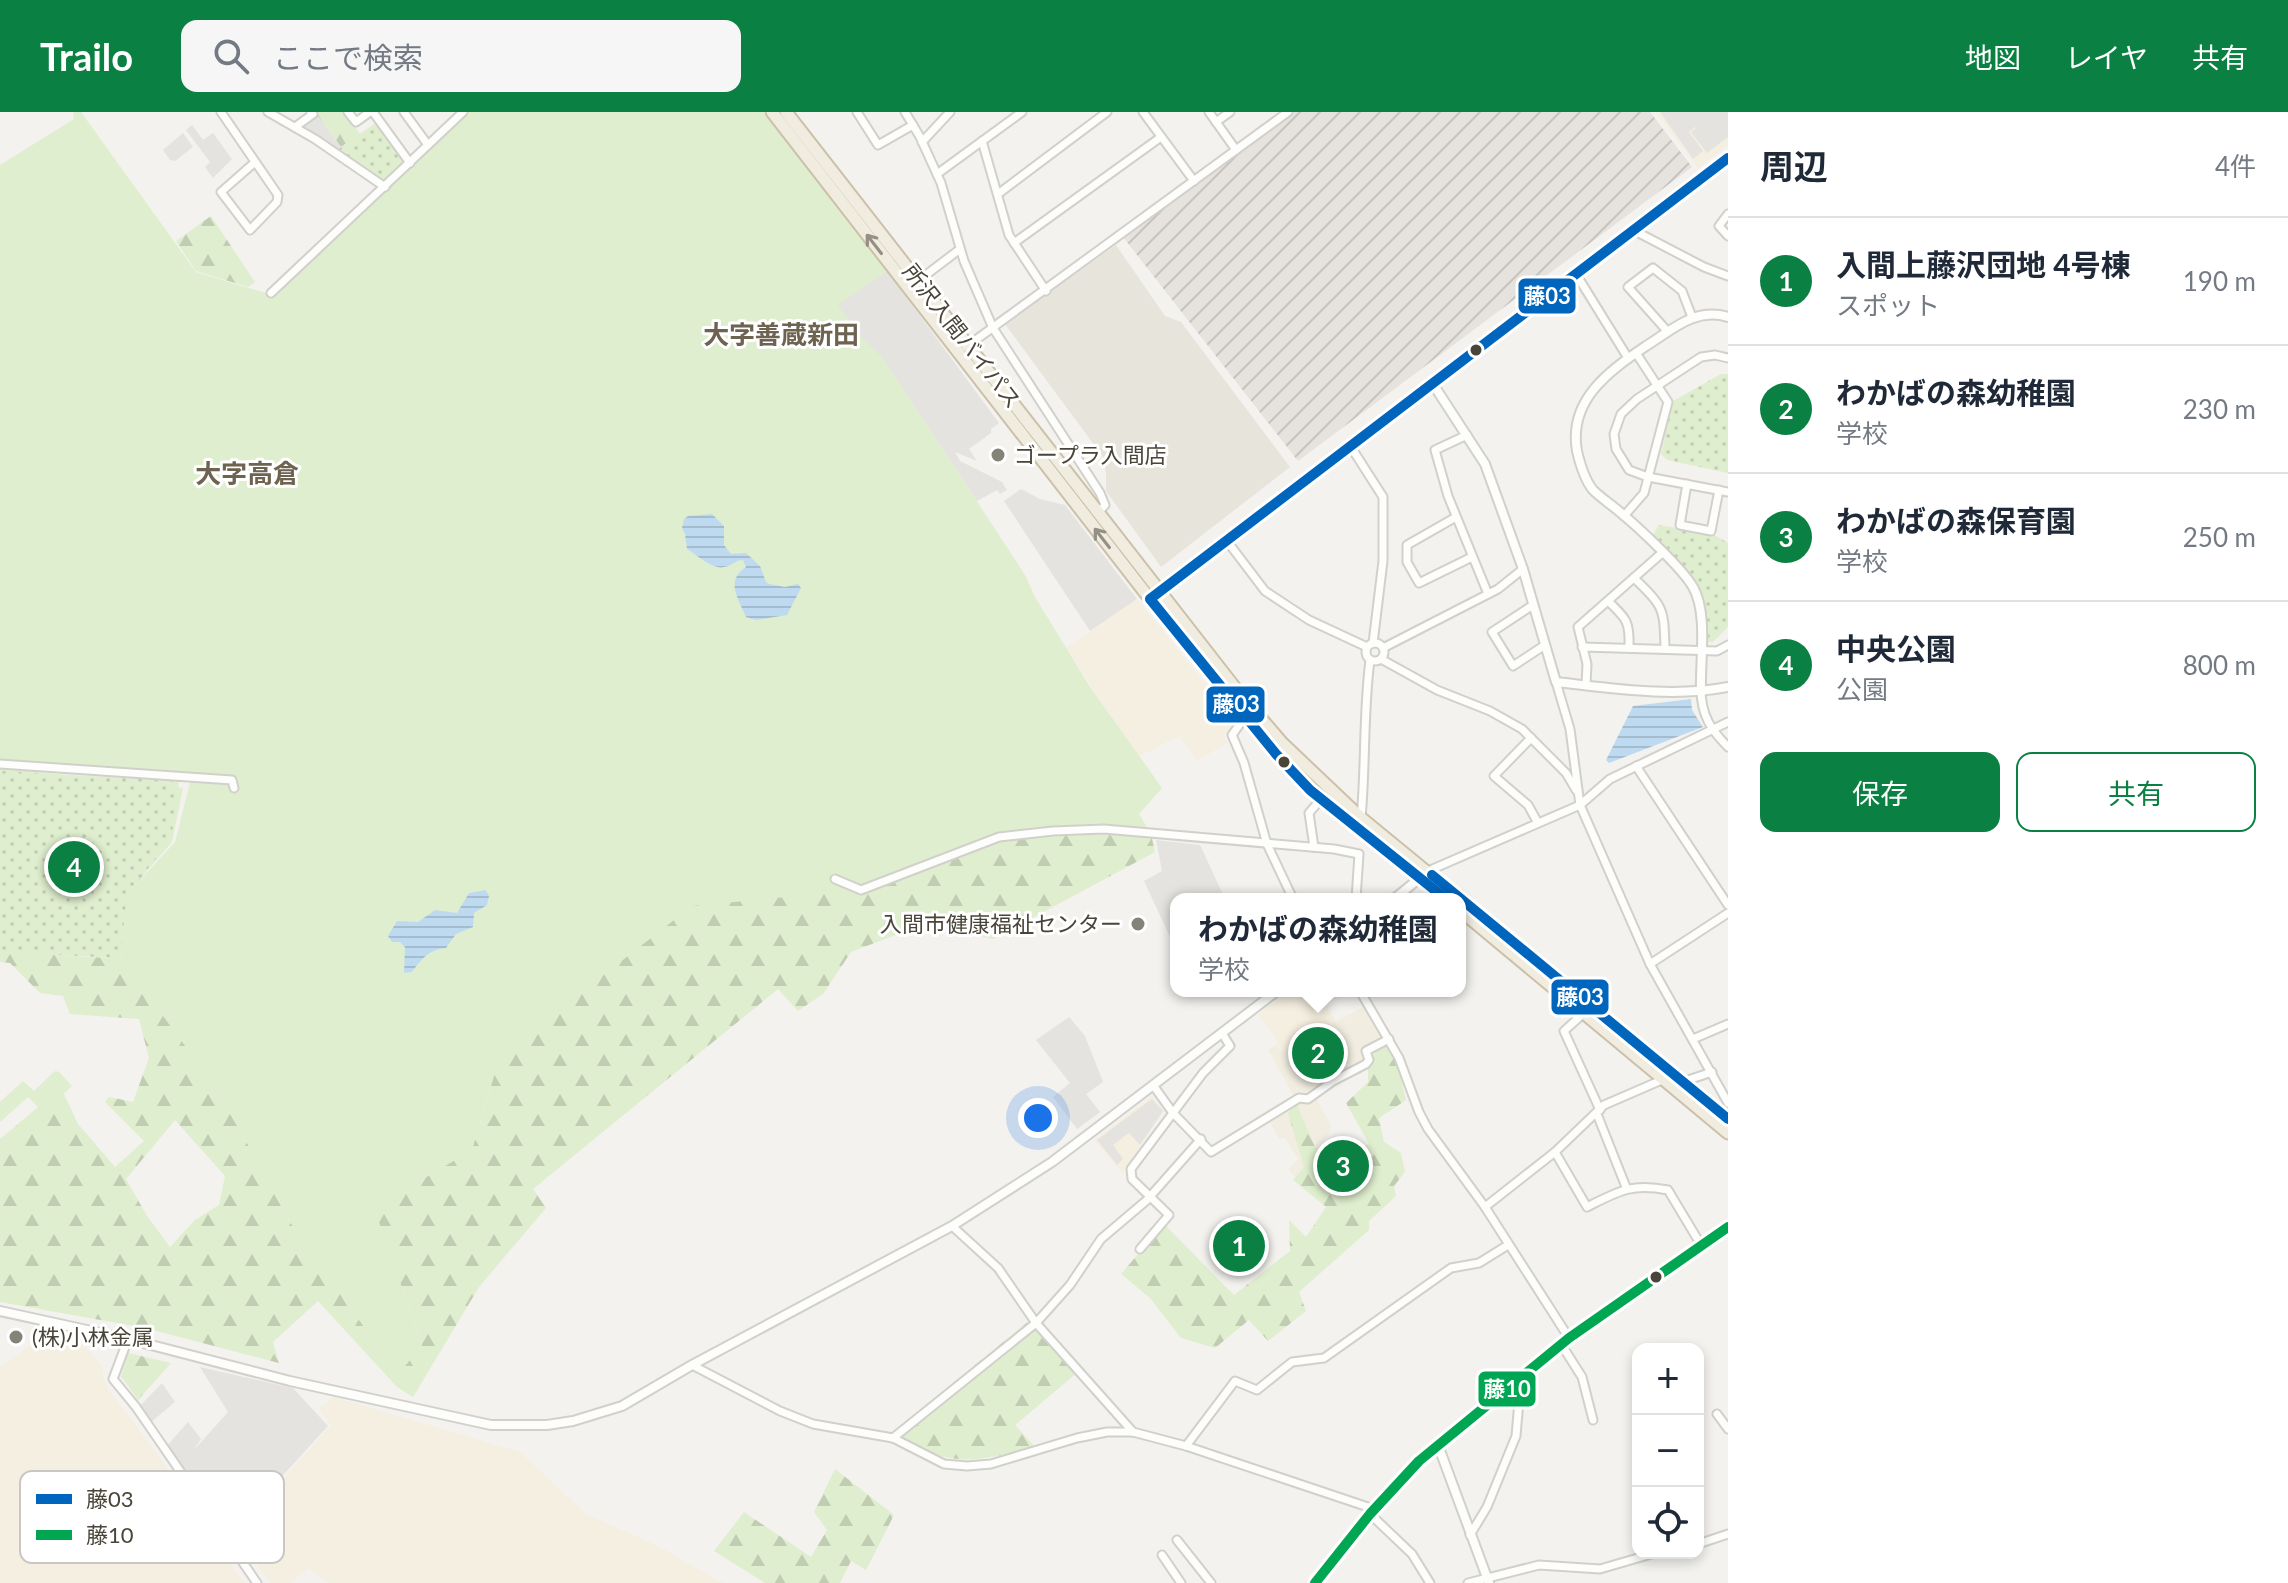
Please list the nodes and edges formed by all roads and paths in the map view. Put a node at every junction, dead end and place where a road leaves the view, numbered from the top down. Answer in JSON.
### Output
{"nodes":[{"id":1,"x":221,"y":112,"type":"edge"},
{"id":2,"x":268,"y":112,"type":"edge"},
{"id":3,"x":311,"y":112,"type":"edge"},
{"id":4,"x":348,"y":112,"type":"edge"},
{"id":5,"x":371,"y":112,"type":"edge"},
{"id":6,"x":404,"y":112,"type":"edge"},
{"id":7,"x":772,"y":112,"type":"edge"},
{"id":8,"x":786,"y":112,"type":"edge"},
{"id":9,"x":857,"y":112,"type":"edge"},
{"id":10,"x":905,"y":112,"type":"edge"},
{"id":11,"x":950,"y":112,"type":"edge"},
{"id":12,"x":1022,"y":112,"type":"edge"},
{"id":13,"x":1107,"y":112,"type":"edge"},
{"id":14,"x":1143,"y":112,"type":"edge"},
{"id":15,"x":1209,"y":112,"type":"edge"},
{"id":16,"x":1230,"y":112,"type":"edge"},
{"id":17,"x":1288,"y":112,"type":"edge"},
{"id":18,"x":461,"y":113,"type":"edge"},
{"id":19,"x":1277,"y":115,"type":"edge"},
{"id":20,"x":1216,"y":122,"type":"junction"},
{"id":21,"x":913,"y":125,"type":"junction"},
{"id":22,"x":295,"y":127,"type":"junction"},
{"id":23,"x":1161,"y":137,"type":"junction"},
{"id":24,"x":982,"y":141,"type":"junction"},
{"id":25,"x":922,"y":142,"type":"junction"},
{"id":26,"x":428,"y":145,"type":"junction"},
{"id":27,"x":1236,"y":150,"type":"junction"},
{"id":28,"x":1728,"y":158,"type":"edge"},
{"id":29,"x":255,"y":162,"type":"junction"},
{"id":30,"x":410,"y":163,"type":"junction"},
{"id":31,"x":937,"y":174,"type":"junction"},
{"id":32,"x":1194,"y":181,"type":"junction"},
{"id":33,"x":385,"y":187,"type":"junction"},
{"id":34,"x":998,"y":194,"type":"junction"},
{"id":35,"x":1728,"y":214,"type":"edge"},
{"id":36,"x":1633,"y":230,"type":"junction"},
{"id":37,"x":1728,"y":236,"type":"edge"},
{"id":38,"x":1014,"y":243,"type":"junction"},
{"id":39,"x":960,"y":249,"type":"junction"},
{"id":40,"x":1576,"y":274,"type":"junction"},
{"id":41,"x":1728,"y":276,"type":"edge"},
{"id":42,"x":918,"y":281,"type":"junction"},
{"id":43,"x":1046,"y":291,"type":"junction"},
{"id":44,"x":271,"y":293,"type":"dead end"},
{"id":45,"x":1692,"y":317,"type":"junction"},
{"id":46,"x":1728,"y":317,"type":"edge"},
{"id":47,"x":993,"y":328,"type":"junction"},
{"id":48,"x":1668,"y":332,"type":"junction"},
{"id":49,"x":969,"y":345,"type":"junction"},
{"id":50,"x":958,"y":354,"type":"junction"},
{"id":51,"x":1632,"y":356,"type":"junction"},
{"id":52,"x":1728,"y":358,"type":"edge"},
{"id":53,"x":1433,"y":384,"type":"junction"},
{"id":54,"x":1658,"y":385,"type":"junction"},
{"id":55,"x":1467,"y":435,"type":"junction"},
{"id":56,"x":1351,"y":447,"type":"junction"},
{"id":57,"x":1648,"y":477,"type":"junction"},
{"id":58,"x":1687,"y":484,"type":"junction"},
{"id":59,"x":1724,"y":491,"type":"edge"},
{"id":60,"x":1099,"y":512,"type":"junction"},
{"id":61,"x":1624,"y":516,"type":"junction"},
{"id":62,"x":1456,"y":517,"type":"junction"},
{"id":63,"x":1227,"y":541,"type":"junction"},
{"id":64,"x":1662,"y":553,"type":"junction"},
{"id":65,"x":1472,"y":557,"type":"junction"},
{"id":66,"x":1523,"y":569,"type":"junction"},
{"id":67,"x":1634,"y":578,"type":"junction"},
{"id":68,"x":1161,"y":591,"type":"junction"},
{"id":69,"x":1488,"y":594,"type":"junction"},
{"id":70,"x":1150,"y":599,"type":"junction"},
{"id":71,"x":1608,"y":601,"type":"junction"},
{"id":72,"x":1533,"y":605,"type":"junction"},
{"id":73,"x":1370,"y":645,"type":"junction"},
{"id":74,"x":1545,"y":645,"type":"junction"},
{"id":75,"x":1728,"y":645,"type":"edge"},
{"id":76,"x":1582,"y":647,"type":"junction"},
{"id":77,"x":1383,"y":648,"type":"junction"},
{"id":78,"x":1629,"y":648,"type":"junction"},
{"id":79,"x":1665,"y":649,"type":"junction"},
{"id":80,"x":1700,"y":650,"type":"junction"},
{"id":81,"x":1381,"y":659,"type":"junction"},
{"id":82,"x":1370,"y":660,"type":"junction"},
{"id":83,"x":1556,"y":682,"type":"junction"},
{"id":84,"x":1586,"y":685,"type":"junction"},
{"id":85,"x":1728,"y":687,"type":"edge"},
{"id":86,"x":1701,"y":689,"type":"junction"},
{"id":87,"x":1245,"y":717,"type":"junction"},
{"id":88,"x":1728,"y":722,"type":"edge"},
{"id":89,"x":1712,"y":729,"type":"junction"},
{"id":90,"x":1531,"y":738,"type":"junction"},
{"id":91,"x":1728,"y":747,"type":"edge"},
{"id":92,"x":0,"y":764,"type":"edge"},
{"id":93,"x":1636,"y":766,"type":"junction"},
{"id":94,"x":234,"y":788,"type":"dead end"},
{"id":95,"x":1577,"y":792,"type":"junction"},
{"id":96,"x":1321,"y":799,"type":"junction"},
{"id":97,"x":1580,"y":805,"type":"junction"},
{"id":98,"x":1361,"y":818,"type":"junction"},
{"id":99,"x":1538,"y":823,"type":"junction"},
{"id":100,"x":1267,"y":844,"type":"junction"},
{"id":101,"x":1314,"y":847,"type":"junction"},
{"id":102,"x":1424,"y":874,"type":"junction"},
{"id":103,"x":835,"y":879,"type":"dead end"},
{"id":104,"x":1290,"y":893,"type":"edge"},
{"id":105,"x":1356,"y":893,"type":"edge"},
{"id":106,"x":1401,"y":893,"type":"edge"},
{"id":107,"x":1441,"y":893,"type":"edge"},
{"id":108,"x":1448,"y":893,"type":"edge"},
{"id":109,"x":1728,"y":905,"type":"edge"},
{"id":110,"x":1466,"y":907,"type":"edge"},
{"id":111,"x":1728,"y":913,"type":"edge"},
{"id":112,"x":1466,"y":915,"type":"edge"},
{"id":113,"x":1650,"y":964,"type":"junction"},
{"id":114,"x":1269,"y":997,"type":"edge"},
{"id":115,"x":1364,"y":997,"type":"edge"},
{"id":116,"x":1584,"y":1013,"type":"junction"},
{"id":117,"x":1728,"y":1024,"type":"edge"},
{"id":118,"x":1222,"y":1033,"type":"junction"},
{"id":119,"x":1389,"y":1039,"type":"junction"},
{"id":120,"x":1693,"y":1039,"type":"junction"},
{"id":121,"x":1712,"y":1072,"type":"junction"},
{"id":122,"x":1664,"y":1079,"type":"junction"},
{"id":123,"x":1685,"y":1081,"type":"junction"},
{"id":124,"x":1153,"y":1085,"type":"junction"},
{"id":125,"x":1728,"y":1103,"type":"edge"},
{"id":126,"x":1598,"y":1112,"type":"junction"},
{"id":127,"x":1173,"y":1113,"type":"junction"},
{"id":128,"x":1727,"y":1115,"type":"edge"},
{"id":129,"x":1728,"y":1133,"type":"edge"},
{"id":130,"x":1201,"y":1139,"type":"junction"},
{"id":131,"x":1555,"y":1152,"type":"junction"},
{"id":132,"x":1626,"y":1187,"type":"junction"},
{"id":133,"x":1150,"y":1196,"type":"junction"},
{"id":134,"x":1485,"y":1207,"type":"junction"},
{"id":135,"x":952,"y":1226,"type":"junction"},
{"id":136,"x":1728,"y":1227,"type":"edge"},
{"id":137,"x":1508,"y":1245,"type":"junction"},
{"id":138,"x":1701,"y":1245,"type":"junction"},
{"id":139,"x":1140,"y":1249,"type":"dead end"},
{"id":140,"x":0,"y":1311,"type":"edge"},
{"id":141,"x":1036,"y":1323,"type":"junction"},
{"id":142,"x":128,"y":1339,"type":"junction"},
{"id":143,"x":1565,"y":1341,"type":"junction"},
{"id":144,"x":692,"y":1365,"type":"junction"},
{"id":145,"x":1521,"y":1376,"type":"junction"},
{"id":146,"x":1717,"y":1414,"type":"dead end"},
{"id":147,"x":1593,"y":1420,"type":"dead end"},
{"id":148,"x":1728,"y":1429,"type":"edge"},
{"id":149,"x":1133,"y":1432,"type":"junction"},
{"id":150,"x":893,"y":1438,"type":"junction"},
{"id":151,"x":1438,"y":1445,"type":"junction"},
{"id":152,"x":1186,"y":1446,"type":"junction"},
{"id":153,"x":180,"y":1471,"type":"edge"},
{"id":154,"x":1372,"y":1512,"type":"junction"},
{"id":155,"x":1728,"y":1534,"type":"edge"},
{"id":156,"x":1470,"y":1535,"type":"junction"},
{"id":157,"x":1177,"y":1540,"type":"dead end"},
{"id":158,"x":1704,"y":1542,"type":"edge"},
{"id":159,"x":1162,"y":1555,"type":"dead end"},
{"id":160,"x":1634,"y":1559,"type":"edge"},
{"id":161,"x":243,"y":1563,"type":"edge"},
{"id":162,"x":1488,"y":1580,"type":"edge"},
{"id":163,"x":257,"y":1583,"type":"edge"},
{"id":164,"x":1181,"y":1583,"type":"edge"},
{"id":165,"x":1211,"y":1583,"type":"edge"},
{"id":166,"x":1315,"y":1583,"type":"edge"},
{"id":167,"x":1430,"y":1583,"type":"edge"},
{"id":168,"x":1468,"y":1583,"type":"edge"}],
"edges":[{"from":1,"to":29,"type":"street"},
{"from":2,"to":22,"type":"street"},
{"from":3,"to":22,"type":"street"},
{"from":4,"to":5,"type":"street"},
{"from":5,"to":30,"type":"street"},
{"from":6,"to":26,"type":"street"},
{"from":50,"to":7,"type":"highway","name":"所沢入間バイパス","one_way":true},
{"from":8,"to":42,"type":"highway","name":"所沢入間バイパス"},
{"from":9,"to":21,"type":"street"},
{"from":10,"to":21,"type":"street"},
{"from":11,"to":25,"type":"street"},
{"from":12,"to":24,"type":"street"},
{"from":13,"to":34,"type":"street"},
{"from":14,"to":23,"type":"street"},
{"from":15,"to":20,"type":"street"},
{"from":16,"to":20,"type":"street"},
{"from":17,"to":19,"type":"street"},
{"from":18,"to":26,"type":"street"},
{"from":19,"to":27,"type":"street"},
{"from":20,"to":27,"type":"street"},
{"from":21,"to":25,"type":"street"},
{"from":22,"to":33,"type":"street"},
{"from":23,"to":32,"type":"street"},
{"from":23,"to":38,"type":"street"},
{"from":24,"to":31,"type":"street"},
{"from":24,"to":34,"type":"street"},
{"from":25,"to":31,"type":"street"},
{"from":26,"to":30,"type":"street"},
{"from":27,"to":32,"type":"street"},
{"from":28,"to":36,"type":"street"},
{"from":29,"to":29,"type":"street"},
{"from":30,"to":33,"type":"street"},
{"from":31,"to":39,"type":"street"},
{"from":32,"to":43,"type":"street"},
{"from":33,"to":44,"type":"street"},
{"from":34,"to":38,"type":"street"},
{"from":35,"to":37,"type":"street"},
{"from":36,"to":40,"type":"street"},
{"from":36,"to":41,"type":"street"},
{"from":38,"to":43,"type":"street"},
{"from":39,"to":42,"type":"street"},
{"from":39,"to":47,"type":"street"},
{"from":40,"to":51,"type":"street"},
{"from":40,"to":53,"type":"street"},
{"from":42,"to":49,"type":"highway","name":"所沢入間バイパス"},
{"from":43,"to":47,"type":"street"},
{"from":45,"to":46,"type":"street"},
{"from":45,"to":48,"type":"street"},
{"from":45,"to":48,"type":"street"},
{"from":47,"to":49,"type":"street"},
{"from":47,"to":60,"type":"street"},
{"from":48,"to":51,"type":"street"},
{"from":49,"to":50,"type":"street"},
{"from":49,"to":60,"type":"highway","name":"所沢入間バイパス"},
{"from":70,"to":50,"type":"highway","name":"所沢入間バイパス","one_way":true},
{"from":51,"to":54,"type":"street"},
{"from":51,"to":61,"type":"street"},
{"from":52,"to":54,"type":"street"},
{"from":53,"to":55,"type":"street"},
{"from":53,"to":56,"type":"street"},
{"from":54,"to":57,"type":"street"},
{"from":54,"to":57,"type":"street"},
{"from":55,"to":62,"type":"street"},
{"from":55,"to":66,"type":"street"},
{"from":56,"to":63,"type":"street"},
{"from":56,"to":73,"type":"street"},
{"from":57,"to":58,"type":"street"},
{"from":57,"to":61,"type":"street"},
{"from":58,"to":59,"type":"street"},
{"from":58,"to":59,"type":"street"},
{"from":60,"to":68,"type":"highway","name":"所沢入間バイパス"},
{"from":61,"to":64,"type":"street"},
{"from":62,"to":65,"type":"street"},
{"from":62,"to":65,"type":"street"},
{"from":63,"to":68,"type":"street"},
{"from":63,"to":73,"type":"street"},
{"from":64,"to":67,"type":"street"},
{"from":64,"to":80,"type":"street"},
{"from":65,"to":69,"type":"street"},
{"from":66,"to":69,"type":"street"},
{"from":66,"to":72,"type":"street"},
{"from":67,"to":71,"type":"street"},
{"from":67,"to":79,"type":"street"},
{"from":68,"to":70,"type":"street"},
{"from":68,"to":98,"type":"highway","name":"所沢入間バイパス"},
{"from":69,"to":77,"type":"street"},
{"from":70,"to":87,"type":"highway","name":"所沢入間バイパス"},
{"from":71,"to":76,"type":"street"},
{"from":71,"to":78,"type":"street"},
{"from":72,"to":74,"type":"street"},
{"from":72,"to":74,"type":"street"},
{"from":73,"to":77,"type":"street"},
{"from":73,"to":82,"type":"street"},
{"from":74,"to":83,"type":"street"},
{"from":75,"to":80,"type":"street"},
{"from":76,"to":78,"type":"street"},
{"from":76,"to":84,"type":"street"},
{"from":77,"to":81,"type":"street"},
{"from":78,"to":79,"type":"street"},
{"from":79,"to":80,"type":"street"},
{"from":80,"to":86,"type":"street"},
{"from":81,"to":82,"type":"street"},
{"from":81,"to":90,"type":"street"},
{"from":82,"to":98,"type":"street"},
{"from":83,"to":84,"type":"street"},
{"from":83,"to":95,"type":"street"},
{"from":84,"to":86,"type":"street"},
{"from":85,"to":86,"type":"street"},
{"from":86,"to":89,"type":"street"},
{"from":87,"to":96,"type":"highway","name":"所沢入間バイパス"},
{"from":87,"to":100,"type":"street"},
{"from":88,"to":89,"type":"street"},
{"from":89,"to":91,"type":"street"},
{"from":89,"to":93,"type":"street"},
{"from":90,"to":95,"type":"street"},
{"from":90,"to":99,"type":"street"},
{"from":92,"to":94,"type":"street"},
{"from":93,"to":97,"type":"street"},
{"from":93,"to":109,"type":"street"},
{"from":95,"to":97,"type":"street"},
{"from":96,"to":101,"type":"street"},
{"from":96,"to":102,"type":"highway","name":"所沢入間バイパス"},
{"from":97,"to":99,"type":"street"},
{"from":97,"to":113,"type":"street"},
{"from":98,"to":102,"type":"highway","name":"所沢入間バイパス"},
{"from":99,"to":102,"type":"street"},
{"from":100,"to":101,"type":"street"},
{"from":100,"to":103,"type":"street"},
{"from":100,"to":104,"type":"street"},
{"from":101,"to":105,"type":"street"},
{"from":102,"to":106,"type":"street"},
{"from":102,"to":107,"type":"highway","name":"所沢入間バイパス"},
{"from":102,"to":108,"type":"highway","name":"所沢入間バイパス"},
{"from":110,"to":123,"type":"highway","name":"所沢入間バイパス"},
{"from":111,"to":113,"type":"street"},
{"from":112,"to":116,"type":"highway"},
{"from":113,"to":120,"type":"street"},
{"from":114,"to":118,"type":"street"},
{"from":115,"to":119,"type":"street"},
{"from":116,"to":122,"type":"highway"},
{"from":116,"to":126,"type":"street"},
{"from":117,"to":120,"type":"street"},
{"from":118,"to":124,"type":"street"},
{"from":118,"to":127,"type":"street"},
{"from":119,"to":130,"type":"street"},
{"from":119,"to":134,"type":"street"},
{"from":120,"to":121,"type":"street"},
{"from":121,"to":123,"type":"street"},
{"from":121,"to":125,"type":"street"},
{"from":122,"to":126,"type":"street"},
{"from":122,"to":129,"type":"highway"},
{"from":123,"to":128,"type":"highway","name":"所沢入間バイパス"},
{"from":124,"to":127,"type":"street"},
{"from":124,"to":135,"type":"street"},
{"from":126,"to":131,"type":"street"},
{"from":126,"to":132,"type":"street"},
{"from":127,"to":130,"type":"street"},
{"from":127,"to":133,"type":"street"},
{"from":130,"to":133,"type":"street"},
{"from":131,"to":132,"type":"street"},
{"from":131,"to":134,"type":"street"},
{"from":132,"to":138,"type":"street"},
{"from":133,"to":139,"type":"street"},
{"from":133,"to":141,"type":"street"},
{"from":134,"to":137,"type":"street"},
{"from":135,"to":141,"type":"street"},
{"from":135,"to":144,"type":"street"},
{"from":136,"to":138,"type":"main road"},
{"from":137,"to":143,"type":"street"},
{"from":137,"to":152,"type":"street"},
{"from":138,"to":143,"type":"main road"},
{"from":140,"to":142,"type":"street"},
{"from":141,"to":149,"type":"street"},
{"from":141,"to":150,"type":"street"},
{"from":142,"to":144,"type":"street"},
{"from":142,"to":153,"type":"street"},
{"from":143,"to":145,"type":"main road"},
{"from":143,"to":147,"type":"street"},
{"from":144,"to":150,"type":"street"},
{"from":145,"to":151,"type":"main road"},
{"from":145,"to":156,"type":"street"},
{"from":146,"to":148,"type":"street"},
{"from":149,"to":150,"type":"street"},
{"from":149,"to":152,"type":"street"},
{"from":151,"to":154,"type":"main road"},
{"from":151,"to":156,"type":"street"},
{"from":152,"to":154,"type":"street"},
{"from":154,"to":166,"type":"main road"},
{"from":154,"to":167,"type":"street"},
{"from":155,"to":158,"type":"street"},
{"from":156,"to":162,"type":"street"},
{"from":157,"to":165,"type":"street"},
{"from":159,"to":164,"type":"street"},
{"from":160,"to":162,"type":"street"},
{"from":161,"to":163,"type":"street"},
{"from":162,"to":168,"type":"street"}]}
